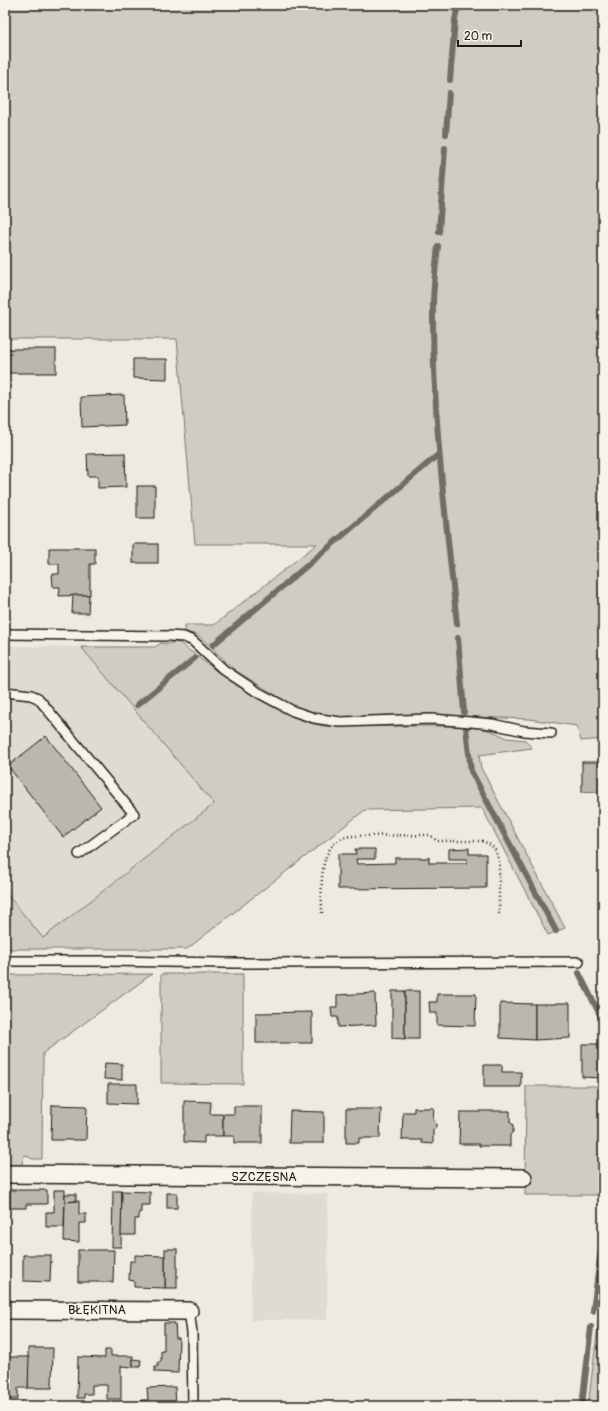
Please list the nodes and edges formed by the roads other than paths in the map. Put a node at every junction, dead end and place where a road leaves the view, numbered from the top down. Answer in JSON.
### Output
{"nodes":[{"id":1,"x":5,"y":634,"type":"edge"},
{"id":2,"x":5,"y":692,"type":"edge"},
{"id":3,"x":551,"y":733,"type":"dead end"},
{"id":4,"x":79,"y":854,"type":"dead end"},
{"id":5,"x":5,"y":960,"type":"edge"},
{"id":6,"x":579,"y":962,"type":"dead end"},
{"id":7,"x":5,"y":1174,"type":"edge"},
{"id":8,"x":523,"y":1178,"type":"dead end"},
{"id":9,"x":5,"y":1310,"type":"edge"},
{"id":10,"x":189,"y":1311,"type":"joint"},
{"id":11,"x":193,"y":1406,"type":"edge"}],
"edges":[{"from":1,"to":3,"type":"lane"},
{"from":2,"to":4,"type":"lane"},
{"from":5,"to":6,"type":"lane"},
{"from":7,"to":8,"type":"street","name":"SZCZĘSNA"},
{"from":9,"to":10,"type":"street","name":"BŁĘKITNA"},
{"from":10,"to":11,"type":"lane"}]}
